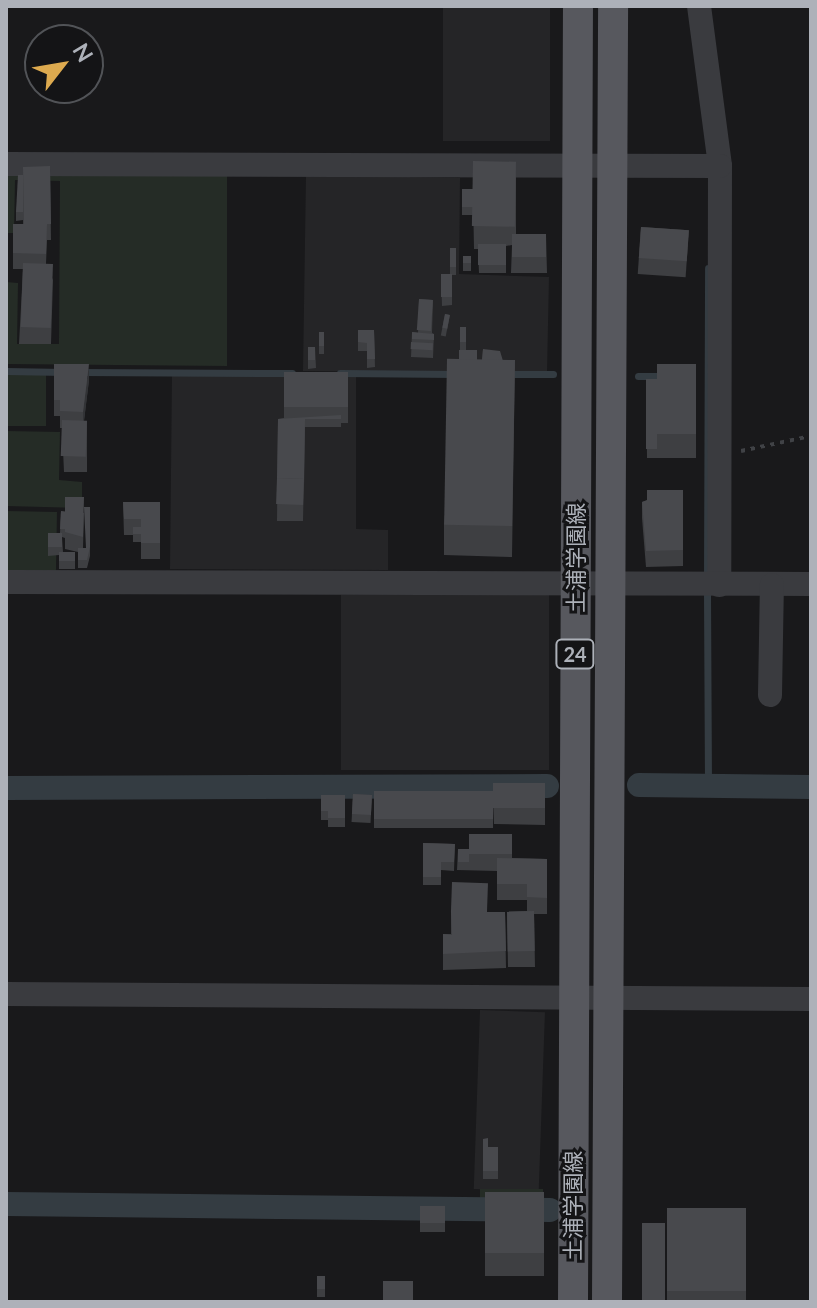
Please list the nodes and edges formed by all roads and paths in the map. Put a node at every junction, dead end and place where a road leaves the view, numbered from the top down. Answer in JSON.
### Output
{"nodes":[{"id":1,"x":578,"y":6,"type":"edge"},
{"id":2,"x":613,"y":6,"type":"edge"},
{"id":3,"x":699,"y":6,"type":"edge"},
{"id":4,"x":6,"y":164,"type":"edge"},
{"id":5,"x":577,"y":166,"type":"junction"},
{"id":6,"x":720,"y":166,"type":"junction"},
{"id":7,"x":612,"y":167,"type":"junction"},
{"id":8,"x":811,"y":436,"type":"edge"},
{"id":9,"x":719,"y":455,"type":"junction"},
{"id":10,"x":6,"y":582,"type":"edge"},
{"id":11,"x":576,"y":582,"type":"junction"},
{"id":12,"x":611,"y":583,"type":"junction"},
{"id":13,"x":811,"y":584,"type":"edge"},
{"id":14,"x":719,"y":585,"type":"junction"},
{"id":15,"x":772,"y":585,"type":"junction"},
{"id":16,"x":770,"y":695,"type":"dead end"},
{"id":17,"x":6,"y":994,"type":"edge"},
{"id":18,"x":572,"y":998,"type":"junction"},
{"id":19,"x":608,"y":998,"type":"junction"},
{"id":20,"x":811,"y":999,"type":"edge"},
{"id":21,"x":573,"y":1302,"type":"edge"},
{"id":22,"x":607,"y":1302,"type":"edge"}],
"edges":[{"from":1,"to":5,"type":"main road","name":"土浦学園線","number":"24"},
{"from":2,"to":7,"type":"main road","name":"土浦学園線","number":"24"},
{"from":3,"to":6,"type":"street"},
{"from":4,"to":5,"type":"street"},
{"from":5,"to":7,"type":"street"},
{"from":5,"to":11,"type":"main road","name":"土浦学園線","number":"24"},
{"from":6,"to":7,"type":"street"},
{"from":6,"to":9,"type":"street"},
{"from":7,"to":12,"type":"main road","name":"土浦学園線","number":"24"},
{"from":8,"to":9,"type":"path"},
{"from":9,"to":14,"type":"street"},
{"from":10,"to":11,"type":"street"},
{"from":11,"to":12,"type":"street"},
{"from":11,"to":18,"type":"main road","name":"土浦学園線","number":"24"},
{"from":12,"to":14,"type":"street"},
{"from":12,"to":19,"type":"main road","name":"土浦学園線","number":"24"},
{"from":13,"to":15,"type":"street"},
{"from":14,"to":15,"type":"street"},
{"from":15,"to":16,"type":"street"},
{"from":17,"to":18,"type":"street"},
{"from":18,"to":19,"type":"street"},
{"from":18,"to":21,"type":"main road","name":"土浦学園線","number":"24"},
{"from":19,"to":20,"type":"street"},
{"from":19,"to":22,"type":"main road","name":"土浦学園線","number":"24"}]}
